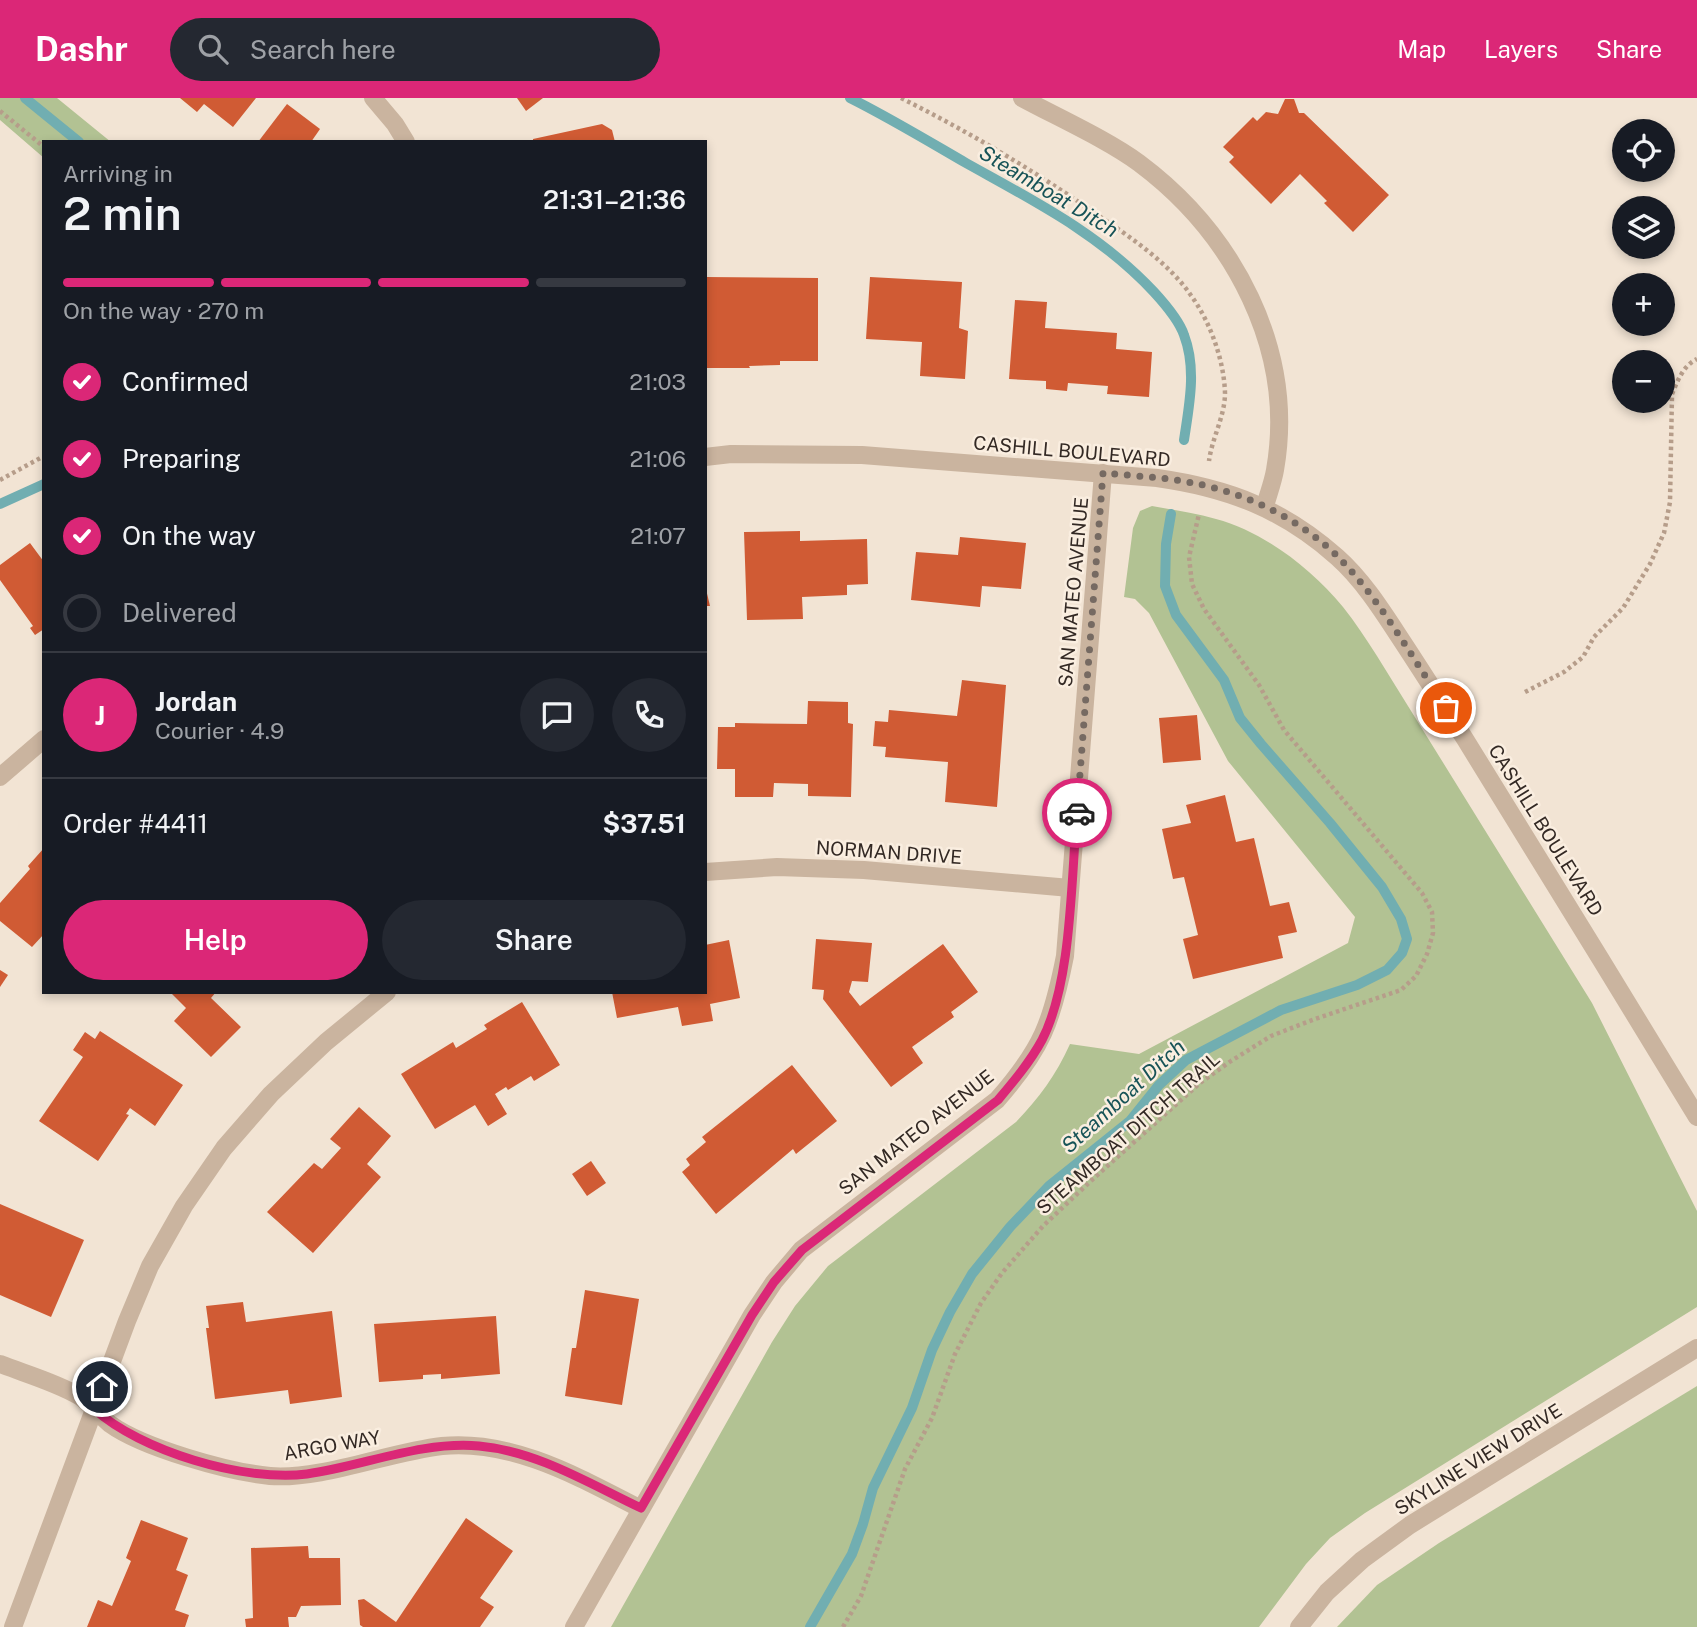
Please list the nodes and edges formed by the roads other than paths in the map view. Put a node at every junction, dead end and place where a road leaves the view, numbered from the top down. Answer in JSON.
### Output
{"nodes":[{"id":1,"x":373,"y":98,"type":"edge"},
{"id":2,"x":1022,"y":98,"type":"edge"},
{"id":3,"x":405,"y":140,"type":"edge"},
{"id":4,"x":707,"y":457,"type":"edge"},
{"id":5,"x":1103,"y":473,"type":"junction"},
{"id":6,"x":1265,"y":506,"type":"junction"},
{"id":7,"x":42,"y":741,"type":"edge"},
{"id":8,"x":0,"y":777,"type":"edge"},
{"id":9,"x":707,"y":872,"type":"edge"},
{"id":10,"x":1070,"y":888,"type":"junction"},
{"id":11,"x":385,"y":994,"type":"edge"},
{"id":12,"x":1697,"y":1117,"type":"edge"},
{"id":13,"x":1697,"y":1348,"type":"edge"},
{"id":14,"x":0,"y":1364,"type":"edge"},
{"id":15,"x":94,"y":1409,"type":"junction"},
{"id":16,"x":641,"y":1508,"type":"junction"},
{"id":17,"x":13,"y":1627,"type":"edge"},
{"id":18,"x":574,"y":1627,"type":"edge"},
{"id":19,"x":1299,"y":1627,"type":"edge"}],
"edges":[{"from":1,"to":3,"type":"street"},
{"from":2,"to":6,"type":"street"},
{"from":4,"to":5,"type":"street","name":"CASHILL BOULEVARD"},
{"from":5,"to":6,"type":"street","name":"CASHILL BOULEVARD"},
{"from":5,"to":10,"type":"street","name":"SAN MATEO AVENUE"},
{"from":6,"to":12,"type":"street","name":"CASHILL BOULEVARD"},
{"from":7,"to":8,"type":"street"},
{"from":9,"to":10,"type":"street","name":"NORMAN DRIVE"},
{"from":10,"to":16,"type":"street","name":"SAN MATEO AVENUE"},
{"from":11,"to":15,"type":"street"},
{"from":13,"to":19,"type":"street","name":"SKYLINE VIEW DRIVE"},
{"from":14,"to":15,"type":"street","name":"ARGO WAY"},
{"from":15,"to":16,"type":"street","name":"ARGO WAY"},
{"from":15,"to":17,"type":"street"},
{"from":16,"to":18,"type":"street","name":"SAN MATEO AVENUE"}]}
